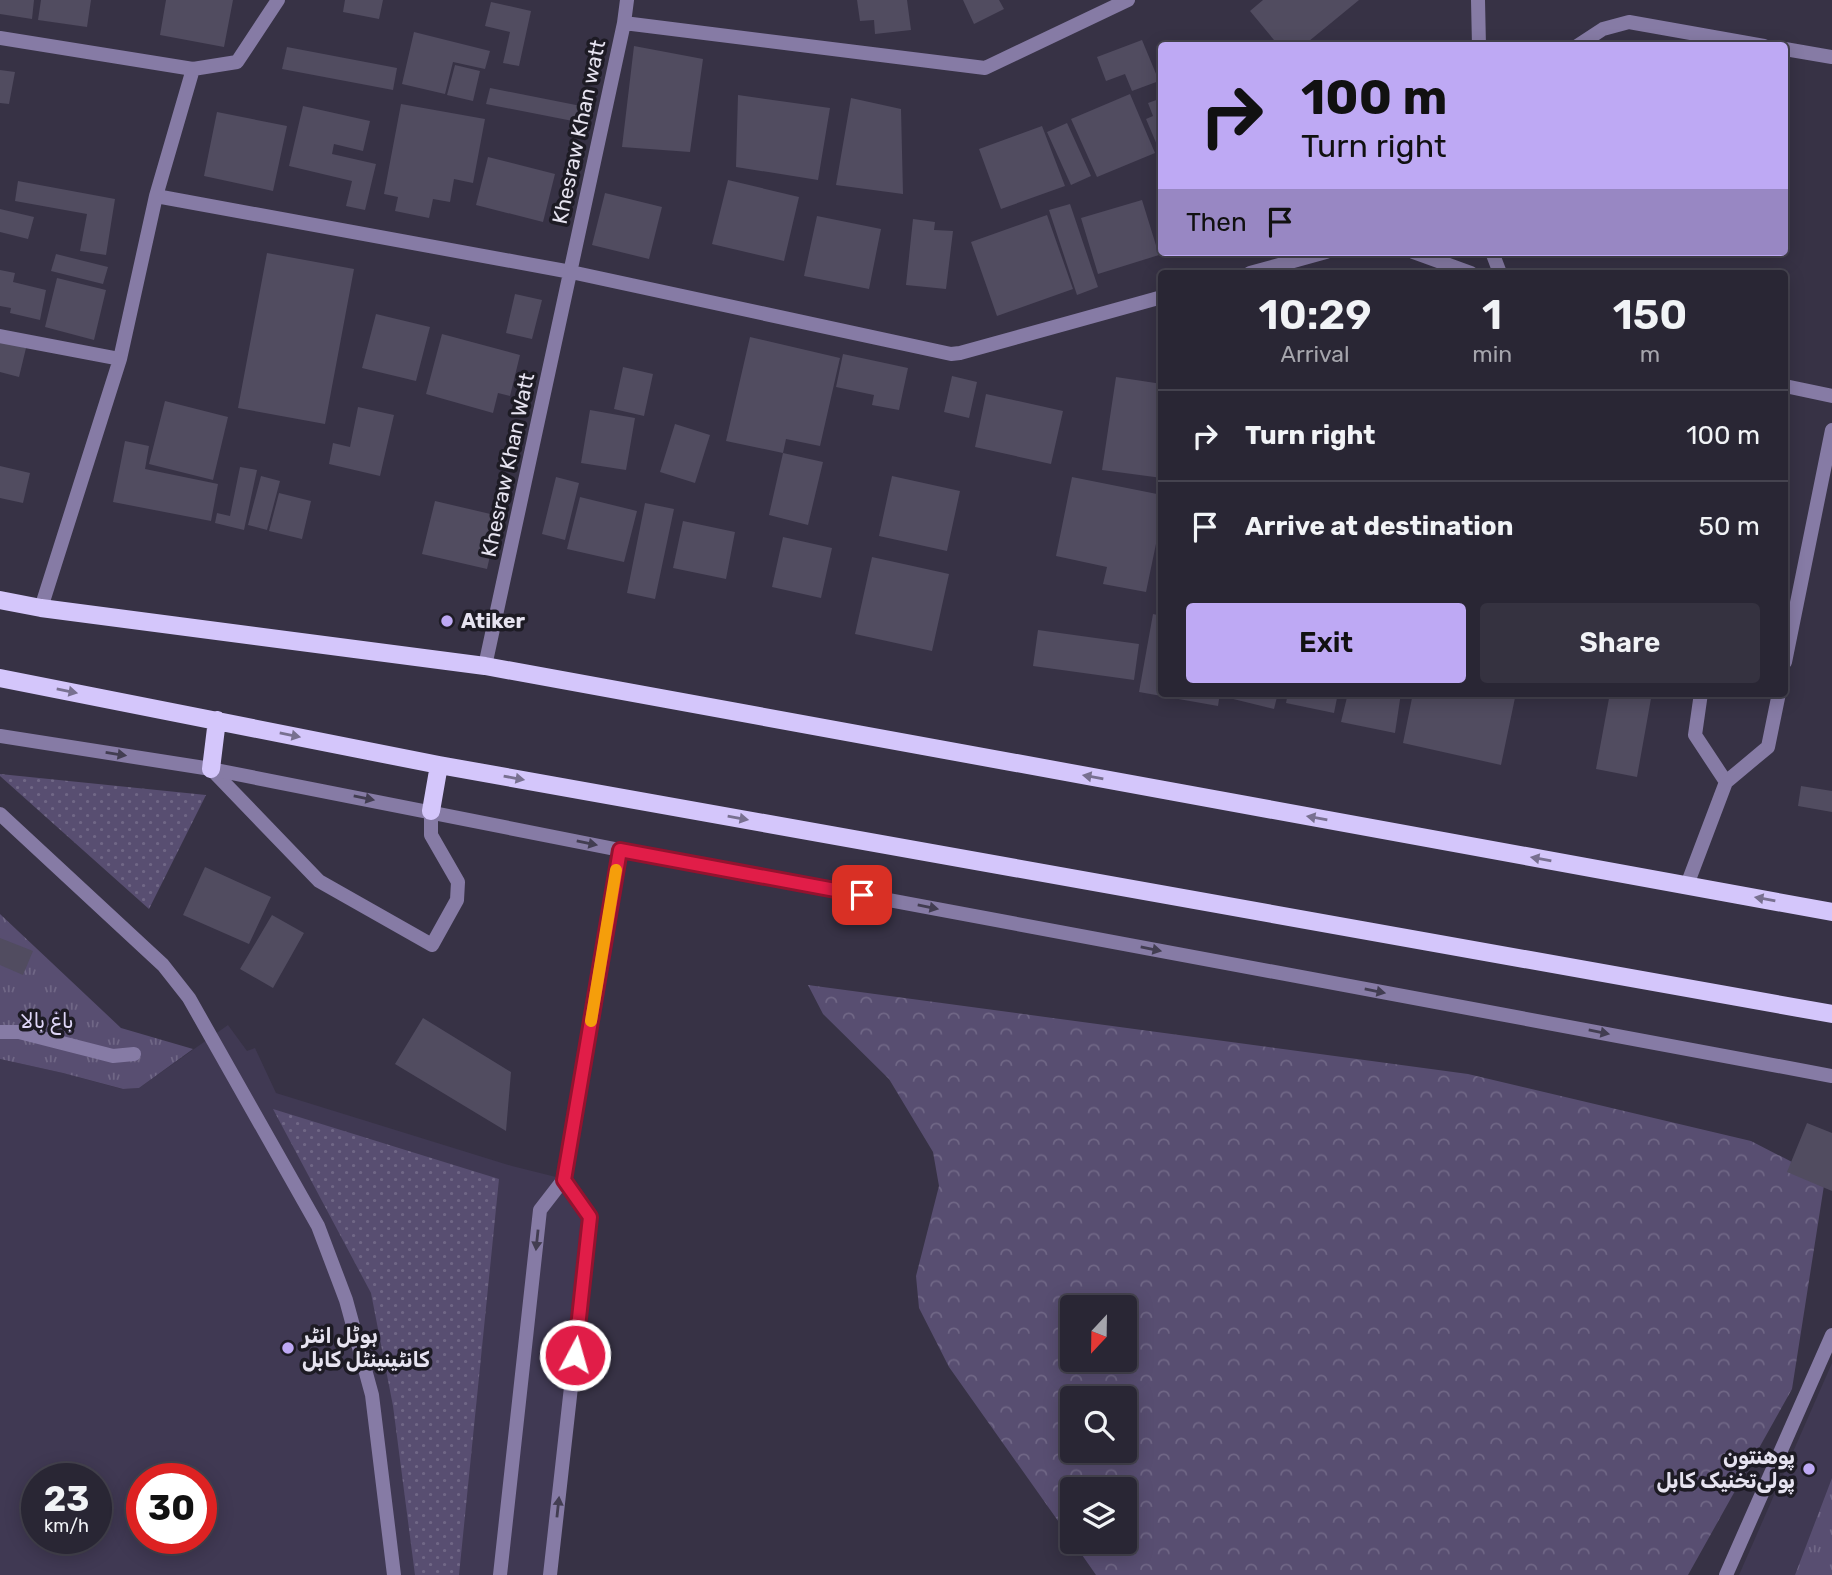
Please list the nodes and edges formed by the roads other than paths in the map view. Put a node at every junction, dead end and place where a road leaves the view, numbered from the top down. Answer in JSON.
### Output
{"nodes":[{"id":1,"x":278,"y":0,"type":"edge"},
{"id":2,"x":627,"y":0,"type":"edge"},
{"id":3,"x":1128,"y":0,"type":"edge"},
{"id":4,"x":1478,"y":0,"type":"edge"},
{"id":5,"x":624,"y":23,"type":"junction"},
{"id":6,"x":0,"y":38,"type":"edge"},
{"id":7,"x":1479,"y":42,"type":"edge"},
{"id":8,"x":1583,"y":42,"type":"edge"},
{"id":9,"x":1742,"y":42,"type":"edge"},
{"id":10,"x":1788,"y":50,"type":"edge"},
{"id":11,"x":1832,"y":57,"type":"edge"},
{"id":12,"x":193,"y":69,"type":"junction"},
{"id":13,"x":156,"y":196,"type":"junction"},
{"id":14,"x":1312,"y":256,"type":"edge"},
{"id":15,"x":1424,"y":256,"type":"edge"},
{"id":16,"x":1261,"y":270,"type":"edge"},
{"id":17,"x":1463,"y":270,"type":"edge"},
{"id":18,"x":571,"y":272,"type":"junction"},
{"id":19,"x":1158,"y":299,"type":"edge"},
{"id":20,"x":0,"y":335,"type":"edge"},
{"id":21,"x":120,"y":359,"type":"junction"},
{"id":22,"x":1788,"y":387,"type":"edge"},
{"id":23,"x":1832,"y":396,"type":"edge"},
{"id":24,"x":1832,"y":430,"type":"edge"},
{"id":25,"x":0,"y":600,"type":"edge"},
{"id":26,"x":41,"y":608,"type":"junction"},
{"id":27,"x":1788,"y":647,"type":"edge"},
{"id":28,"x":485,"y":666,"type":"junction"},
{"id":29,"x":0,"y":678,"type":"edge"},
{"id":30,"x":1700,"y":697,"type":"edge"},
{"id":31,"x":1778,"y":697,"type":"edge"},
{"id":32,"x":217,"y":720,"type":"junction"},
{"id":33,"x":0,"y":736,"type":"edge"},
{"id":34,"x":439,"y":765,"type":"junction"},
{"id":35,"x":211,"y":769,"type":"junction"},
{"id":36,"x":1726,"y":782,"type":"junction"},
{"id":37,"x":432,"y":811,"type":"junction"},
{"id":38,"x":0,"y":814,"type":"edge"},
{"id":39,"x":620,"y":850,"type":"junction"},
{"id":40,"x":1687,"y":885,"type":"junction"},
{"id":41,"x":1832,"y":912,"type":"edge"},
{"id":42,"x":1832,"y":1014,"type":"edge"},
{"id":43,"x":0,"y":1032,"type":"edge"},
{"id":44,"x":134,"y":1054,"type":"dead end"},
{"id":45,"x":1832,"y":1076,"type":"edge"},
{"id":46,"x":564,"y":1180,"type":"junction"},
{"id":47,"x":1832,"y":1335,"type":"edge"},
{"id":48,"x":394,"y":1575,"type":"edge"},
{"id":49,"x":500,"y":1575,"type":"edge"},
{"id":50,"x":550,"y":1575,"type":"edge"},
{"id":51,"x":1726,"y":1575,"type":"edge"}],
"edges":[{"from":1,"to":12,"type":"street"},
{"from":2,"to":5,"type":"street","name":"Khesraw Khan watt"},
{"from":3,"to":5,"type":"street"},
{"from":4,"to":7,"type":"street"},
{"from":5,"to":18,"type":"street","name":"Khesraw Khan watt"},
{"from":6,"to":12,"type":"street"},
{"from":8,"to":9,"type":"street"},
{"from":10,"to":11,"type":"street"},
{"from":12,"to":13,"type":"street"},
{"from":13,"to":18,"type":"street"},
{"from":13,"to":21,"type":"street"},
{"from":14,"to":16,"type":"street"},
{"from":15,"to":17,"type":"street"},
{"from":18,"to":19,"type":"street"},
{"from":18,"to":28,"type":"street","name":"Khesraw Khan Watt"},
{"from":20,"to":21,"type":"street"},
{"from":21,"to":26,"type":"street"},
{"from":22,"to":23,"type":"street"},
{"from":24,"to":27,"type":"street"},
{"from":25,"to":26,"type":"main road"},
{"from":26,"to":28,"type":"main road"},
{"from":40,"to":28,"type":"main road","one_way":true},
{"from":29,"to":32,"type":"main road","one_way":true},
{"from":30,"to":36,"type":"street"},
{"from":31,"to":36,"type":"street"},
{"from":32,"to":34,"type":"main road","one_way":true},
{"from":32,"to":35,"type":"main road"},
{"from":33,"to":35,"type":"street","one_way":true},
{"from":34,"to":37,"type":"main road"},
{"from":34,"to":42,"type":"main road","one_way":true},
{"from":35,"to":37,"type":"street","one_way":true},
{"from":35,"to":37,"type":"street"},
{"from":36,"to":40,"type":"street"},
{"from":37,"to":39,"type":"street","one_way":true},
{"from":38,"to":48,"type":"street"},
{"from":39,"to":45,"type":"street","one_way":true},
{"from":39,"to":46,"type":"street"},
{"from":41,"to":40,"type":"main road","one_way":true},
{"from":43,"to":44,"type":"street"},
{"from":46,"to":49,"type":"street","one_way":true},
{"from":50,"to":46,"type":"street","one_way":true},
{"from":47,"to":51,"type":"street"}]}
